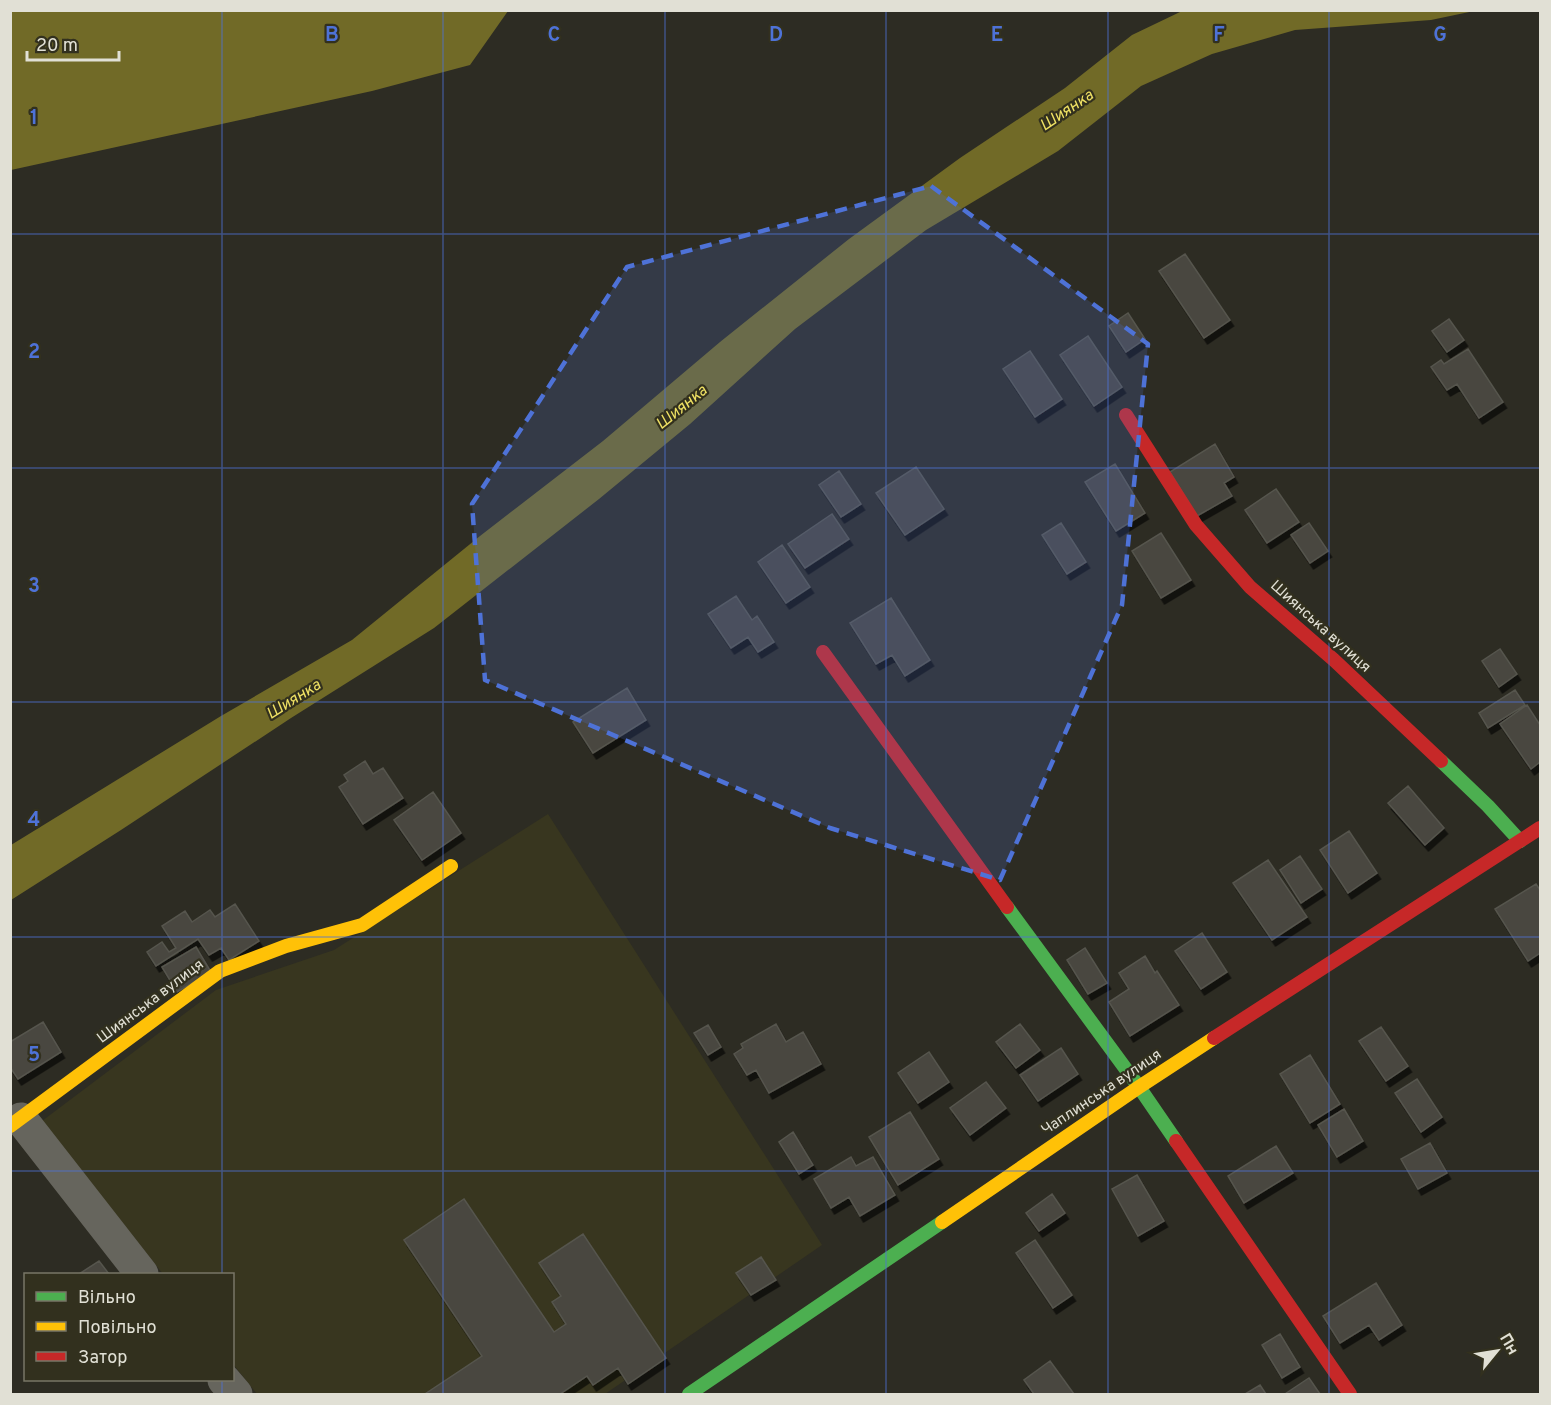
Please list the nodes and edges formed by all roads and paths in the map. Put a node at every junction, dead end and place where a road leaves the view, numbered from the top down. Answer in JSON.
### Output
{"nodes":[{"id":1,"x":1126,"y":415,"type":"dead end"},
{"id":2,"x":823,"y":652,"type":"dead end"},
{"id":3,"x":1540,"y":828,"type":"edge"},
{"id":4,"x":1520,"y":842,"type":"junction"},
{"id":5,"x":451,"y":866,"type":"dead end"},
{"id":6,"x":1139,"y":1087,"type":"junction"},
{"id":7,"x":16,"y":1123,"type":"edge"},
{"id":8,"x":140,"y":1273,"type":"edge"},
{"id":9,"x":225,"y":1381,"type":"edge"},
{"id":10,"x":236,"y":1395,"type":"edge"},
{"id":11,"x":689,"y":1395,"type":"edge"},
{"id":12,"x":1350,"y":1395,"type":"edge"}],
"edges":[{"from":1,"to":4,"type":"street","name":"Шиянська вулиця"},
{"from":2,"to":6,"type":"street"},
{"from":3,"to":4,"type":"street","name":"Чаплинська вулиця"},
{"from":4,"to":6,"type":"street","name":"Чаплинська вулиця"},
{"from":5,"to":7,"type":"street","name":"Шиянська вулиця"},
{"from":6,"to":11,"type":"street","name":"Чаплинська вулиця"},
{"from":6,"to":12,"type":"street"},
{"from":7,"to":8,"type":"street"},
{"from":9,"to":10,"type":"street"}]}
